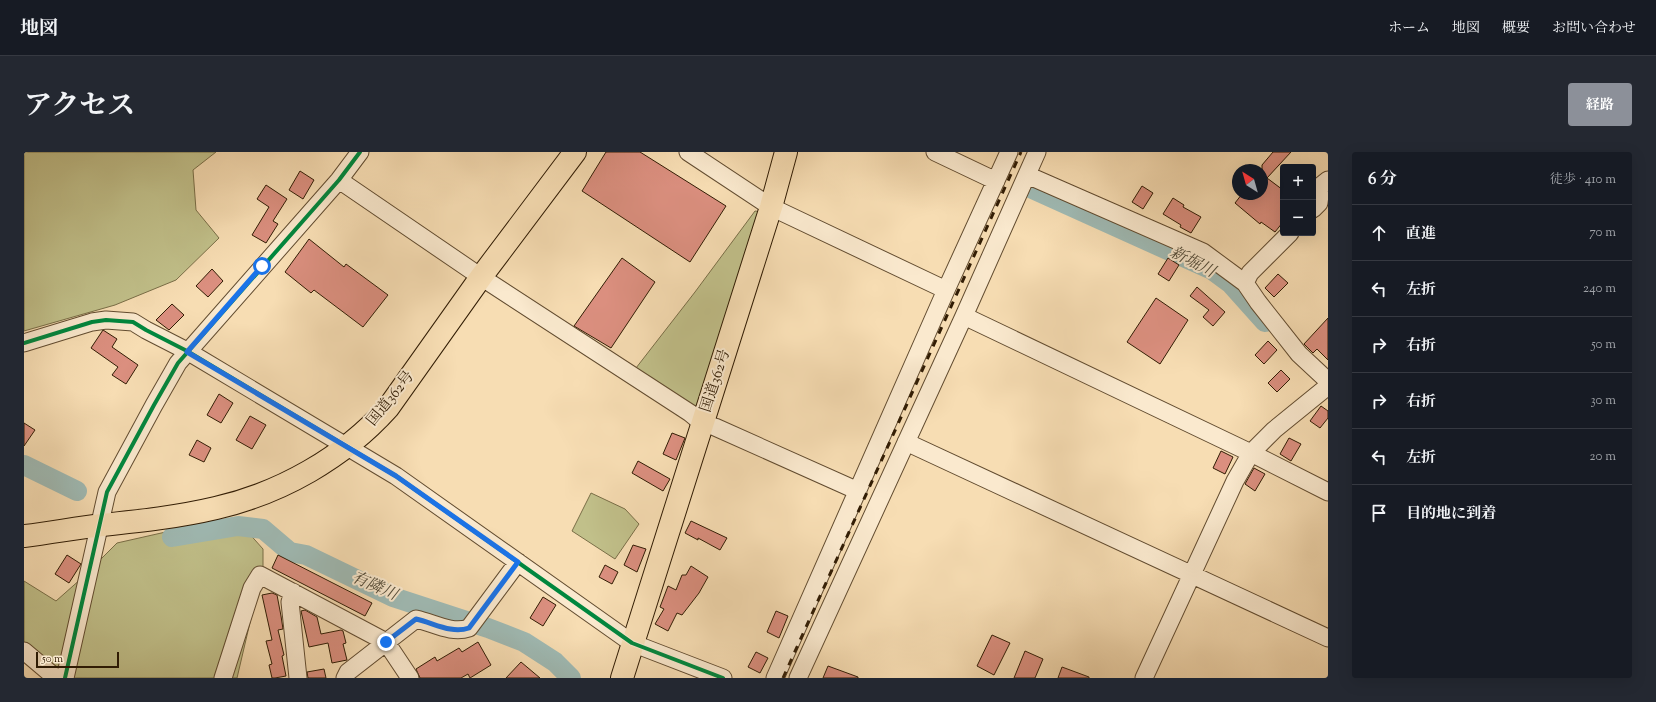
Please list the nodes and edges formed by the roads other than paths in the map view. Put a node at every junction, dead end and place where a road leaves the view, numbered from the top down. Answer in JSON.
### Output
{"nodes":[{"id":1,"x":360,"y":152,"type":"edge"},
{"id":2,"x":575,"y":152,"type":"edge"},
{"id":3,"x":688,"y":152,"type":"edge"},
{"id":4,"x":786,"y":152,"type":"edge"},
{"id":5,"x":935,"y":152,"type":"edge"},
{"id":6,"x":1009,"y":152,"type":"edge"},
{"id":7,"x":1037,"y":152,"type":"edge"},
{"id":8,"x":1027,"y":175,"type":"junction"},
{"id":9,"x":339,"y":180,"type":"junction"},
{"id":10,"x":1328,"y":180,"type":"edge"},
{"id":11,"x":996,"y":181,"type":"junction"},
{"id":12,"x":1316,"y":206,"type":"edge"},
{"id":13,"x":771,"y":207,"type":"junction"},
{"id":14,"x":1287,"y":236,"type":"edge"},
{"id":15,"x":481,"y":277,"type":"junction"},
{"id":16,"x":1245,"y":283,"type":"junction"},
{"id":17,"x":946,"y":290,"type":"junction"},
{"id":18,"x":964,"y":316,"type":"junction"},
{"id":19,"x":24,"y":343,"type":"edge"},
{"id":20,"x":187,"y":352,"type":"junction"},
{"id":21,"x":1326,"y":389,"type":"edge"},
{"id":22,"x":702,"y":423,"type":"junction"},
{"id":23,"x":906,"y":442,"type":"junction"},
{"id":24,"x":347,"y":447,"type":"junction"},
{"id":25,"x":1252,"y":453,"type":"junction"},
{"id":26,"x":858,"y":491,"type":"junction"},
{"id":27,"x":1328,"y":492,"type":"edge"},
{"id":28,"x":100,"y":526,"type":"junction"},
{"id":29,"x":24,"y":536,"type":"edge"},
{"id":30,"x":518,"y":562,"type":"junction"},
{"id":31,"x":1191,"y":574,"type":"junction"},
{"id":32,"x":293,"y":592,"type":"junction"},
{"id":33,"x":1328,"y":638,"type":"edge"},
{"id":34,"x":386,"y":642,"type":"junction"},
{"id":35,"x":632,"y":643,"type":"junction"},
{"id":36,"x":24,"y":651,"type":"edge"},
{"id":37,"x":56,"y":678,"type":"edge"},
{"id":38,"x":65,"y":678,"type":"edge"},
{"id":39,"x":223,"y":678,"type":"edge"},
{"id":40,"x":298,"y":678,"type":"edge"},
{"id":41,"x":345,"y":678,"type":"edge"},
{"id":42,"x":410,"y":678,"type":"edge"},
{"id":43,"x":622,"y":678,"type":"edge"},
{"id":44,"x":723,"y":678,"type":"edge"},
{"id":45,"x":775,"y":678,"type":"edge"},
{"id":46,"x":798,"y":678,"type":"edge"},
{"id":47,"x":1144,"y":678,"type":"edge"}],
"edges":[{"from":1,"to":9,"type":"street"},
{"from":2,"to":15,"type":"highway","name":"国道362号"},
{"from":3,"to":13,"type":"street"},
{"from":4,"to":13,"type":"highway","name":"国道362号"},
{"from":5,"to":11,"type":"street"},
{"from":6,"to":11,"type":"street"},
{"from":7,"to":8,"type":"street"},
{"from":8,"to":16,"type":"street"},
{"from":8,"to":18,"type":"street"},
{"from":9,"to":15,"type":"street"},
{"from":9,"to":20,"type":"street"},
{"from":10,"to":12,"type":"street"},
{"from":11,"to":17,"type":"street"},
{"from":13,"to":17,"type":"street"},
{"from":13,"to":22,"type":"highway","name":"国道362号"},
{"from":14,"to":16,"type":"street"},
{"from":15,"to":22,"type":"street"},
{"from":15,"to":24,"type":"highway","name":"国道362号"},
{"from":16,"to":21,"type":"street"},
{"from":17,"to":26,"type":"street"},
{"from":18,"to":23,"type":"street"},
{"from":18,"to":25,"type":"street"},
{"from":19,"to":20,"type":"street"},
{"from":20,"to":24,"type":"street"},
{"from":20,"to":28,"type":"street"},
{"from":21,"to":25,"type":"street"},
{"from":22,"to":26,"type":"street"},
{"from":22,"to":35,"type":"highway","name":"国道362号"},
{"from":23,"to":31,"type":"street"},
{"from":23,"to":46,"type":"street"},
{"from":24,"to":28,"type":"highway","name":"国道362号"},
{"from":24,"to":30,"type":"street"},
{"from":25,"to":27,"type":"street"},
{"from":25,"to":31,"type":"street"},
{"from":26,"to":45,"type":"street"},
{"from":28,"to":29,"type":"highway","name":"国道362号"},
{"from":28,"to":38,"type":"street"},
{"from":30,"to":34,"type":"street"},
{"from":30,"to":35,"type":"street"},
{"from":31,"to":33,"type":"street"},
{"from":31,"to":47,"type":"street"},
{"from":32,"to":34,"type":"street"},
{"from":32,"to":39,"type":"street"},
{"from":32,"to":40,"type":"street"},
{"from":34,"to":41,"type":"street"},
{"from":34,"to":42,"type":"street"},
{"from":35,"to":43,"type":"highway","name":"国道362号"},
{"from":35,"to":44,"type":"street"},
{"from":36,"to":37,"type":"street"}]}
